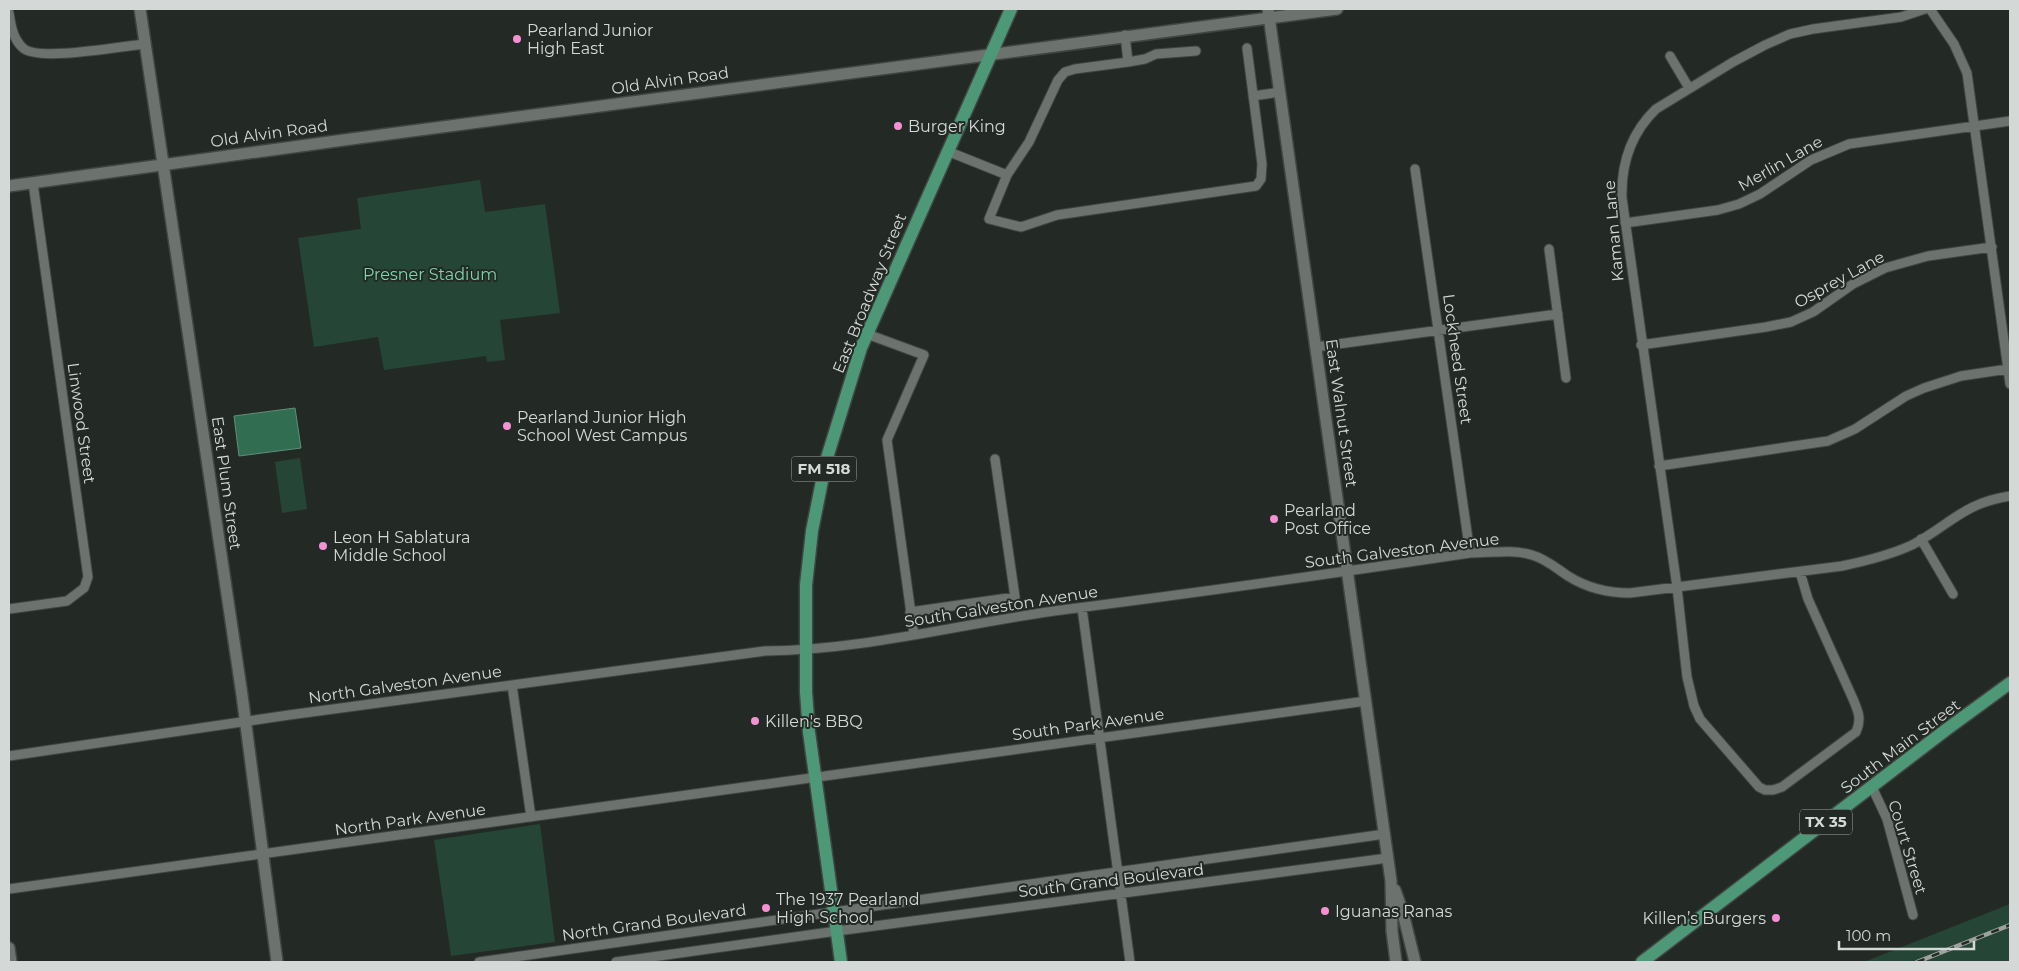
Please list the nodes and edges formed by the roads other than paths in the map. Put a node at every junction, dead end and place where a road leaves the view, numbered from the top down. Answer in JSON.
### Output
{"nodes":[{"id":1,"x":140,"y":9,"type":"edge"},
{"id":2,"x":1011,"y":9,"type":"edge"},
{"id":3,"x":1337,"y":9,"type":"edge"},
{"id":4,"x":1924,"y":9,"type":"edge"},
{"id":5,"x":1930,"y":9,"type":"edge"},
{"id":6,"x":9,"y":13,"type":"edge"},
{"id":7,"x":1268,"y":13,"type":"edge"},
{"id":8,"x":1125,"y":35,"type":"junction"},
{"id":9,"x":145,"y":44,"type":"junction"},
{"id":10,"x":1247,"y":48,"type":"dead end"},
{"id":11,"x":1196,"y":50,"type":"dead end"},
{"id":12,"x":990,"y":53,"type":"junction"},
{"id":13,"x":1670,"y":56,"type":"dead end"},
{"id":14,"x":1128,"y":62,"type":"junction"},
{"id":15,"x":1689,"y":88,"type":"junction"},
{"id":16,"x":1280,"y":92,"type":"junction"},
{"id":17,"x":1253,"y":96,"type":"junction"},
{"id":18,"x":2010,"y":121,"type":"edge"},
{"id":19,"x":1975,"y":126,"type":"junction"},
{"id":20,"x":947,"y":151,"type":"junction"},
{"id":21,"x":163,"y":164,"type":"junction"},
{"id":22,"x":1415,"y":169,"type":"dead end"},
{"id":23,"x":1007,"y":176,"type":"junction"},
{"id":24,"x":33,"y":183,"type":"junction"},
{"id":25,"x":9,"y":186,"type":"edge"},
{"id":26,"x":1625,"y":223,"type":"junction"},
{"id":27,"x":1992,"y":247,"type":"junction"},
{"id":28,"x":1549,"y":249,"type":"dead end"},
{"id":29,"x":1558,"y":314,"type":"junction"},
{"id":30,"x":1438,"y":330,"type":"junction"},
{"id":31,"x":867,"y":334,"type":"junction"},
{"id":32,"x":1641,"y":345,"type":"junction"},
{"id":33,"x":1316,"y":347,"type":"junction"},
{"id":34,"x":2008,"y":369,"type":"junction"},
{"id":35,"x":1566,"y":378,"type":"dead end"},
{"id":36,"x":2010,"y":384,"type":"edge"},
{"id":37,"x":995,"y":459,"type":"dead end"},
{"id":38,"x":1659,"y":466,"type":"junction"},
{"id":39,"x":2010,"y":496,"type":"edge"},
{"id":40,"x":1921,"y":539,"type":"junction"},
{"id":41,"x":1470,"y":553,"type":"junction"},
{"id":42,"x":1349,"y":571,"type":"junction"},
{"id":43,"x":1800,"y":572,"type":"junction"},
{"id":44,"x":1677,"y":587,"type":"junction"},
{"id":45,"x":1953,"y":594,"type":"dead end"},
{"id":46,"x":1082,"y":608,"type":"junction"},
{"id":47,"x":9,"y":609,"type":"edge"},
{"id":48,"x":910,"y":612,"type":"junction"},
{"id":49,"x":914,"y":635,"type":"junction"},
{"id":50,"x":805,"y":651,"type":"junction"},
{"id":51,"x":2010,"y":683,"type":"edge"},
{"id":52,"x":512,"y":685,"type":"junction"},
{"id":53,"x":1366,"y":701,"type":"junction"},
{"id":54,"x":246,"y":722,"type":"junction"},
{"id":55,"x":1099,"y":738,"type":"junction"},
{"id":56,"x":9,"y":756,"type":"edge"},
{"id":57,"x":815,"y":777,"type":"junction"},
{"id":58,"x":1872,"y":788,"type":"junction"},
{"id":59,"x":531,"y":817,"type":"junction"},
{"id":60,"x":1385,"y":834,"type":"junction"},
{"id":61,"x":263,"y":855,"type":"junction"},
{"id":62,"x":1388,"y":858,"type":"junction"},
{"id":63,"x":1118,"y":872,"type":"junction"},
{"id":64,"x":1392,"y":881,"type":"junction"},
{"id":65,"x":9,"y":889,"type":"edge"},
{"id":66,"x":1120,"y":893,"type":"junction"},
{"id":67,"x":834,"y":912,"type":"junction"},
{"id":68,"x":1913,"y":915,"type":"dead end"},
{"id":69,"x":837,"y":931,"type":"junction"},
{"id":70,"x":9,"y":948,"type":"edge"},
{"id":71,"x":550,"y":952,"type":"junction"},
{"id":72,"x":11,"y":962,"type":"edge"},
{"id":73,"x":277,"y":962,"type":"edge"},
{"id":74,"x":479,"y":962,"type":"edge"},
{"id":75,"x":552,"y":962,"type":"edge"},
{"id":76,"x":616,"y":962,"type":"edge"},
{"id":77,"x":841,"y":962,"type":"edge"},
{"id":78,"x":1130,"y":962,"type":"edge"},
{"id":79,"x":1396,"y":962,"type":"edge"},
{"id":80,"x":1415,"y":962,"type":"edge"},
{"id":81,"x":1642,"y":962,"type":"edge"}],
"edges":[{"from":1,"to":9,"type":"street","name":"East Plum Street"},
{"from":2,"to":12,"type":"main road","name":"East Broadway Street","number":"FM 518"},
{"from":3,"to":7,"type":"street","name":"Old Alvin Road"},
{"from":4,"to":15,"type":"street","name":"Kaman Lane"},
{"from":5,"to":19,"type":"street"},
{"from":6,"to":9,"type":"street"},
{"from":7,"to":8,"type":"street","name":"Old Alvin Road"},
{"from":7,"to":16,"type":"street","name":"East Walnut Street"},
{"from":8,"to":12,"type":"street","name":"Old Alvin Road"},
{"from":8,"to":14,"type":"street"},
{"from":9,"to":21,"type":"street","name":"East Plum Street"},
{"from":10,"to":17,"type":"street"},
{"from":11,"to":14,"type":"street"},
{"from":12,"to":20,"type":"main road","name":"East Broadway Street","number":"FM 518"},
{"from":12,"to":21,"type":"street","name":"Old Alvin Road"},
{"from":13,"to":15,"type":"street"},
{"from":14,"to":23,"type":"street"},
{"from":15,"to":26,"type":"street","name":"Kaman Lane"},
{"from":16,"to":17,"type":"street"},
{"from":16,"to":33,"type":"street","name":"East Walnut Street"},
{"from":17,"to":23,"type":"street"},
{"from":18,"to":19,"type":"street","name":"Merlin Lane"},
{"from":19,"to":26,"type":"street","name":"Merlin Lane"},
{"from":19,"to":27,"type":"street"},
{"from":20,"to":23,"type":"street"},
{"from":20,"to":31,"type":"main road","name":"East Broadway Street","number":"FM 518"},
{"from":21,"to":24,"type":"street","name":"Old Alvin Road"},
{"from":21,"to":54,"type":"street","name":"East Plum Street"},
{"from":22,"to":30,"type":"street","name":"Lockheed Street"},
{"from":24,"to":25,"type":"street","name":"Old Alvin Road"},
{"from":24,"to":47,"type":"street","name":"Linwood Street"},
{"from":26,"to":32,"type":"street","name":"Kaman Lane"},
{"from":27,"to":32,"type":"street","name":"Osprey Lane"},
{"from":27,"to":34,"type":"street"},
{"from":28,"to":29,"type":"street"},
{"from":29,"to":30,"type":"street"},
{"from":29,"to":35,"type":"street"},
{"from":30,"to":33,"type":"street"},
{"from":30,"to":41,"type":"street","name":"Lockheed Street"},
{"from":31,"to":48,"type":"street"},
{"from":31,"to":50,"type":"main road","name":"East Broadway Street","number":"FM 518"},
{"from":32,"to":38,"type":"street","name":"Kaman Lane"},
{"from":33,"to":42,"type":"street","name":"East Walnut Street"},
{"from":34,"to":36,"type":"street"},
{"from":34,"to":38,"type":"street"},
{"from":37,"to":48,"type":"street"},
{"from":38,"to":44,"type":"street","name":"Kaman Lane"},
{"from":39,"to":40,"type":"street","name":"South Galveston Avenue"},
{"from":40,"to":43,"type":"street","name":"South Galveston Avenue"},
{"from":40,"to":45,"type":"street"},
{"from":41,"to":42,"type":"street","name":"South Galveston Avenue"},
{"from":41,"to":44,"type":"street","name":"South Galveston Avenue"},
{"from":42,"to":46,"type":"street","name":"South Galveston Avenue"},
{"from":42,"to":53,"type":"street","name":"East Walnut Street"},
{"from":43,"to":44,"type":"street","name":"South Galveston Avenue"},
{"from":43,"to":44,"type":"street","name":"Kaman Lane"},
{"from":46,"to":49,"type":"street","name":"South Galveston Avenue"},
{"from":46,"to":55,"type":"street"},
{"from":48,"to":49,"type":"street"},
{"from":49,"to":50,"type":"street","name":"South Galveston Avenue"},
{"from":50,"to":52,"type":"street","name":"North Galveston Avenue"},
{"from":50,"to":57,"type":"main road","name":"East Broadway Street","number":"FM 518"},
{"from":51,"to":58,"type":"main road","name":"South Main Street","number":"TX 35"},
{"from":52,"to":54,"type":"street","name":"North Galveston Avenue"},
{"from":52,"to":59,"type":"street"},
{"from":53,"to":55,"type":"street","name":"South Park Avenue"},
{"from":53,"to":60,"type":"street","name":"East Walnut Street"},
{"from":54,"to":56,"type":"street","name":"North Galveston Avenue"},
{"from":54,"to":61,"type":"street","name":"East Plum Street"},
{"from":55,"to":57,"type":"street","name":"South Park Avenue"},
{"from":55,"to":63,"type":"street"},
{"from":57,"to":59,"type":"street","name":"North Park Avenue"},
{"from":57,"to":67,"type":"main road","name":"East Broadway Street","number":"FM 518"},
{"from":58,"to":68,"type":"street","name":"Court Street"},
{"from":58,"to":81,"type":"main road","name":"South Main Street","number":"TX 35"},
{"from":59,"to":61,"type":"street","name":"North Park Avenue"},
{"from":60,"to":62,"type":"street","name":"East Walnut Street"},
{"from":60,"to":63,"type":"street","name":"South Grand Boulevard"},
{"from":61,"to":65,"type":"street","name":"North Park Avenue"},
{"from":61,"to":73,"type":"street","name":"East Plum Street"},
{"from":62,"to":64,"type":"street","name":"East Walnut Street"},
{"from":62,"to":66,"type":"street","name":"South Grand Boulevard"},
{"from":63,"to":66,"type":"street"},
{"from":63,"to":67,"type":"street","name":"South Grand Boulevard"},
{"from":64,"to":79,"type":"street","name":"East Walnut Street"},
{"from":64,"to":80,"type":"street","name":"East Walnut Street"},
{"from":66,"to":69,"type":"street","name":"South Grand Boulevard"},
{"from":66,"to":78,"type":"street"},
{"from":67,"to":69,"type":"main road","name":"East Broadway Street","number":"FM 518"},
{"from":67,"to":71,"type":"street","name":"North Grand Boulevard"},
{"from":69,"to":76,"type":"street"},
{"from":69,"to":77,"type":"main road","name":"East Broadway Street","number":"FM 518"},
{"from":70,"to":72,"type":"street"},
{"from":71,"to":74,"type":"street","name":"North Grand Boulevard"},
{"from":71,"to":75,"type":"street"}]}
